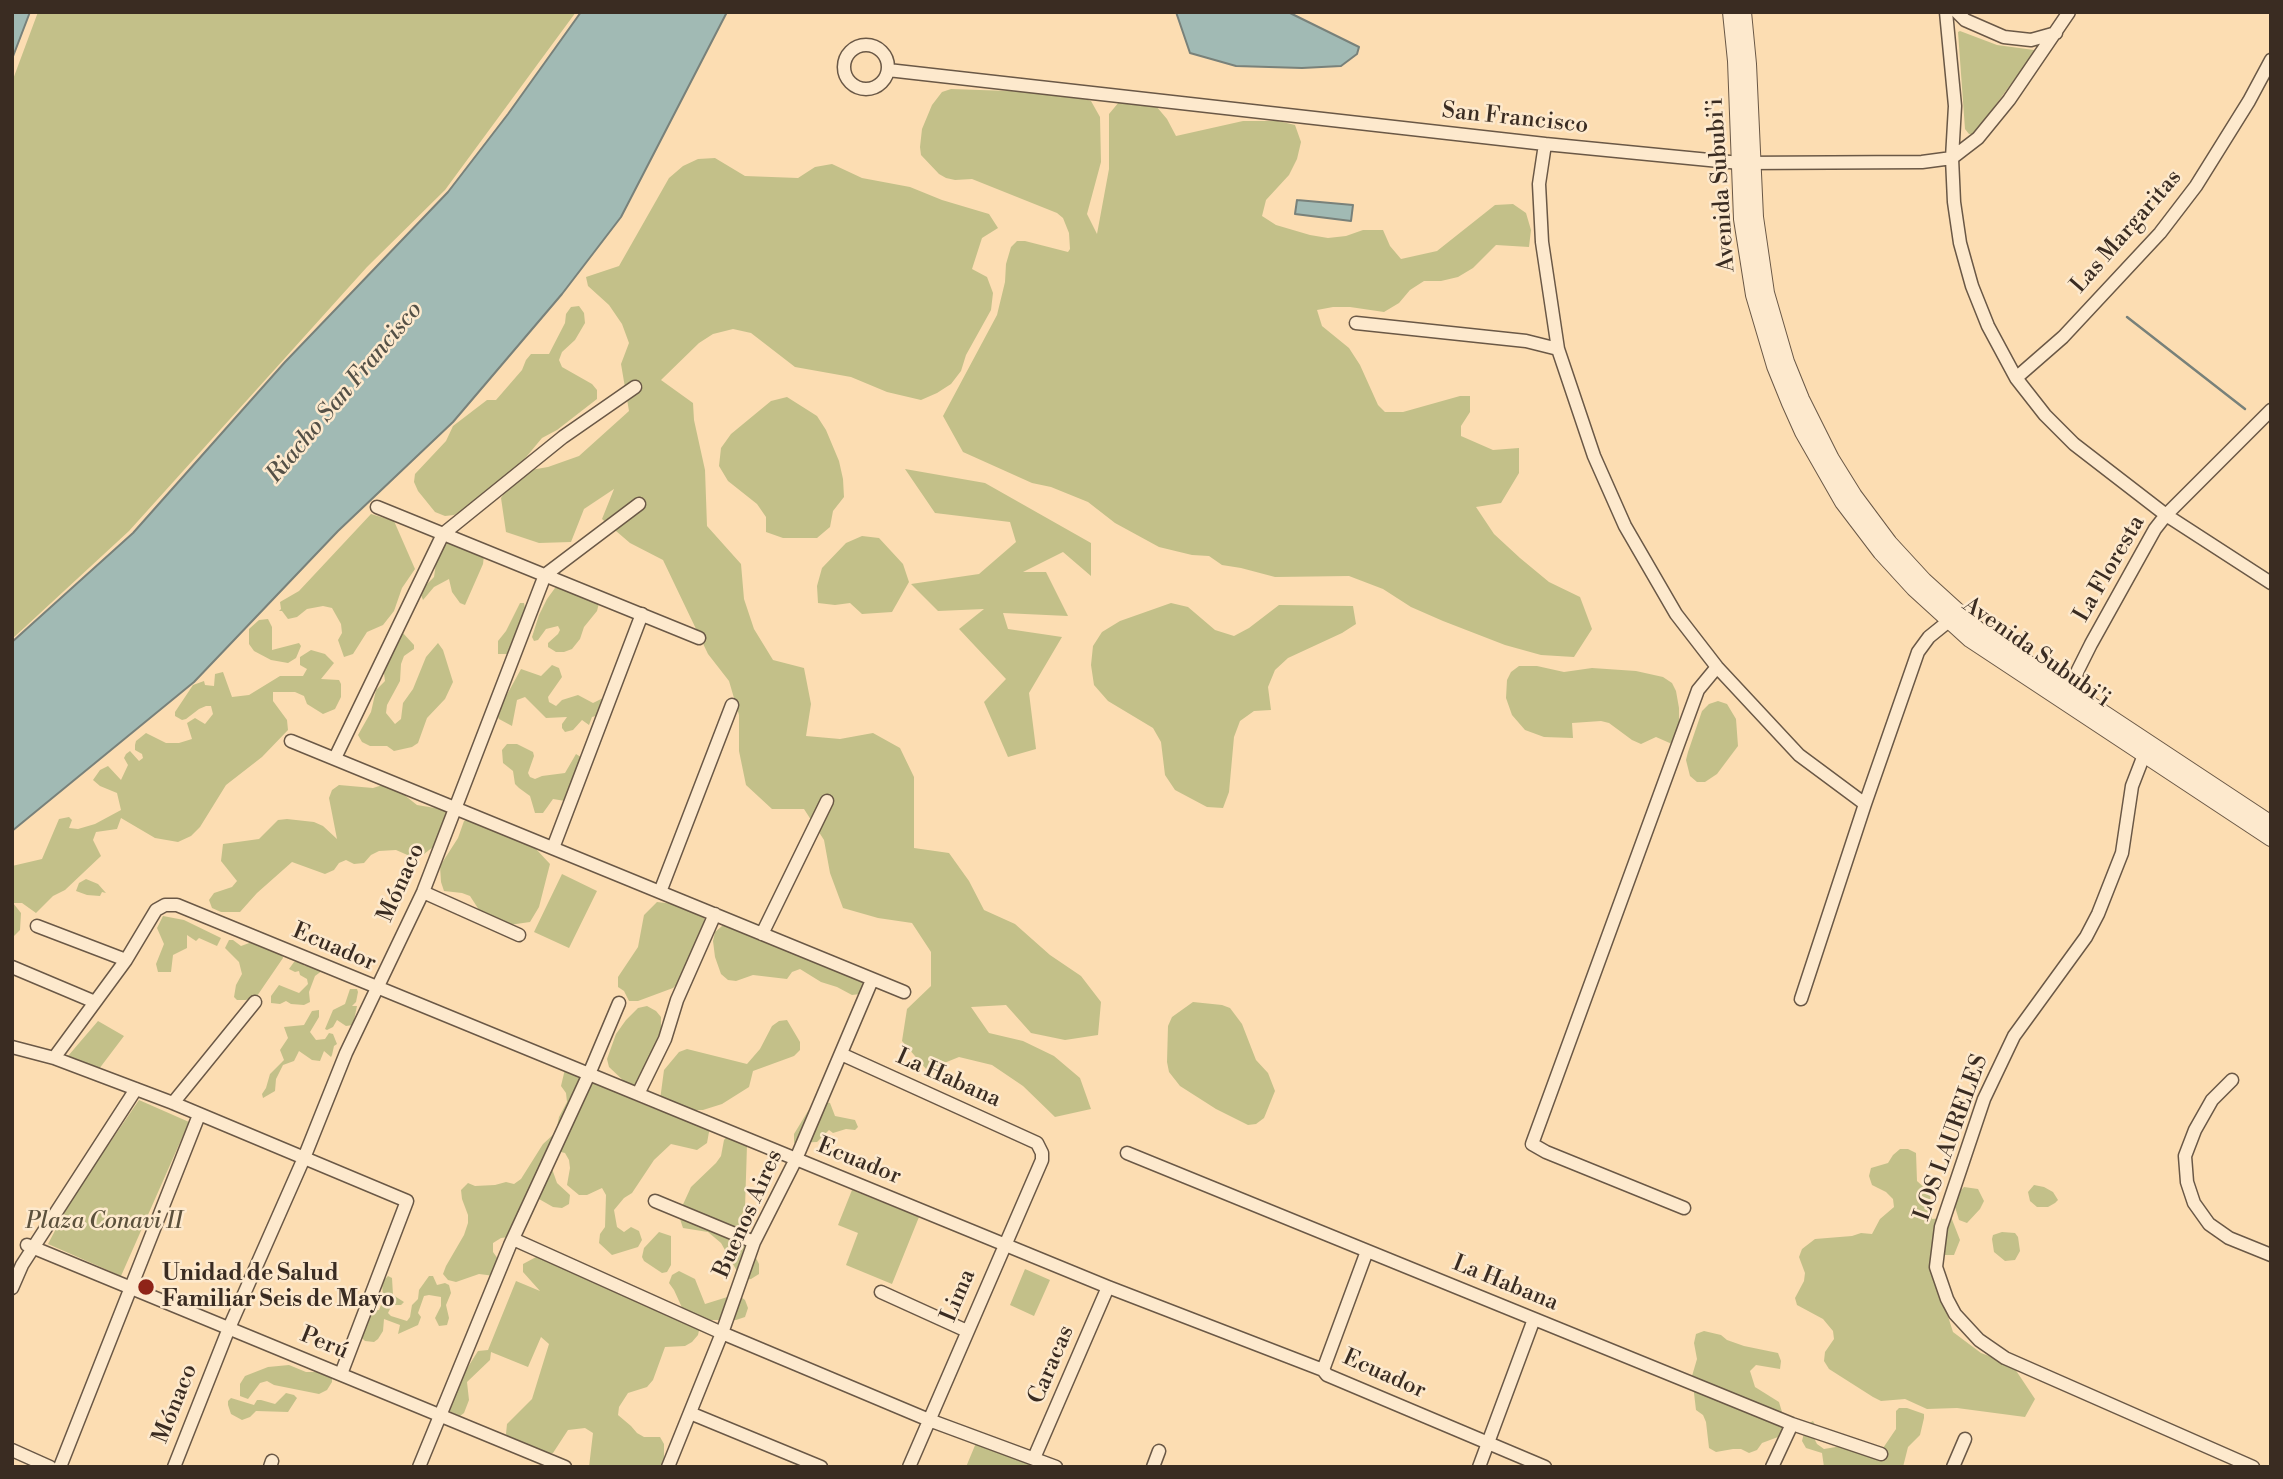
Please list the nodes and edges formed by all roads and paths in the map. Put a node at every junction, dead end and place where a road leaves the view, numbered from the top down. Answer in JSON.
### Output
{"nodes":[{"id":1,"x":1731,"y":12,"type":"edge"},
{"id":2,"x":1743,"y":12,"type":"edge"},
{"id":3,"x":1946,"y":12,"type":"edge"},
{"id":4,"x":1957,"y":12,"type":"edge"},
{"id":5,"x":2069,"y":12,"type":"edge"},
{"id":6,"x":2056,"y":33,"type":"junction"},
{"id":7,"x":2271,"y":60,"type":"edge"},
{"id":8,"x":888,"y":69,"type":"dead end"},
{"id":9,"x":1545,"y":144,"type":"junction"},
{"id":10,"x":1952,"y":158,"type":"junction"},
{"id":11,"x":1746,"y":163,"type":"junction"},
{"id":12,"x":1356,"y":324,"type":"dead end"},
{"id":13,"x":1558,"y":349,"type":"junction"},
{"id":14,"x":2016,"y":378,"type":"junction"},
{"id":15,"x":635,"y":387,"type":"dead end"},
{"id":16,"x":2271,"y":410,"type":"edge"},
{"id":17,"x":639,"y":504,"type":"dead end"},
{"id":18,"x":377,"y":507,"type":"dead end"},
{"id":19,"x":2166,"y":515,"type":"junction"},
{"id":20,"x":443,"y":534,"type":"junction"},
{"id":21,"x":545,"y":575,"type":"junction"},
{"id":22,"x":2271,"y":583,"type":"edge"},
{"id":23,"x":642,"y":614,"type":"junction"},
{"id":24,"x":1954,"y":617,"type":"junction"},
{"id":25,"x":699,"y":638,"type":"dead end"},
{"id":26,"x":1717,"y":667,"type":"junction"},
{"id":27,"x":2068,"y":697,"type":"junction"},
{"id":28,"x":732,"y":705,"type":"dead end"},
{"id":29,"x":291,"y":741,"type":"dead end"},
{"id":30,"x":2144,"y":755,"type":"junction"},
{"id":31,"x":335,"y":758,"type":"junction"},
{"id":32,"x":827,"y":801,"type":"dead end"},
{"id":33,"x":1865,"y":804,"type":"junction"},
{"id":34,"x":455,"y":808,"type":"junction"},
{"id":35,"x":2271,"y":824,"type":"edge"},
{"id":36,"x":2271,"y":838,"type":"edge"},
{"id":37,"x":553,"y":849,"type":"junction"},
{"id":38,"x":423,"y":892,"type":"junction"},
{"id":39,"x":660,"y":892,"type":"junction"},
{"id":40,"x":715,"y":914,"type":"junction"},
{"id":41,"x":37,"y":926,"type":"dead end"},
{"id":42,"x":762,"y":934,"type":"junction"},
{"id":43,"x":519,"y":936,"type":"dead end"},
{"id":44,"x":126,"y":960,"type":"junction"},
{"id":45,"x":12,"y":967,"type":"edge"},
{"id":46,"x":873,"y":980,"type":"junction"},
{"id":47,"x":376,"y":988,"type":"junction"},
{"id":48,"x":904,"y":992,"type":"dead end"},
{"id":49,"x":1801,"y":999,"type":"dead end"},
{"id":50,"x":95,"y":1002,"type":"junction"},
{"id":51,"x":255,"y":1002,"type":"dead end"},
{"id":52,"x":619,"y":1003,"type":"dead end"},
{"id":53,"x":12,"y":1047,"type":"edge"},
{"id":54,"x":841,"y":1054,"type":"junction"},
{"id":55,"x":54,"y":1058,"type":"junction"},
{"id":56,"x":589,"y":1074,"type":"junction"},
{"id":57,"x":2232,"y":1080,"type":"dead end"},
{"id":58,"x":136,"y":1089,"type":"junction"},
{"id":59,"x":638,"y":1094,"type":"junction"},
{"id":60,"x":173,"y":1103,"type":"junction"},
{"id":61,"x":199,"y":1115,"type":"junction"},
{"id":62,"x":1037,"y":1143,"type":"joint"},
{"id":63,"x":1128,"y":1153,"type":"dead end"},
{"id":64,"x":304,"y":1158,"type":"junction"},
{"id":65,"x":796,"y":1159,"type":"junction"},
{"id":66,"x":655,"y":1201,"type":"dead end"},
{"id":67,"x":1684,"y":1208,"type":"dead end"},
{"id":68,"x":513,"y":1239,"type":"junction"},
{"id":69,"x":754,"y":1242,"type":"junction"},
{"id":70,"x":1004,"y":1244,"type":"junction"},
{"id":71,"x":30,"y":1247,"type":"junction"},
{"id":72,"x":1367,"y":1251,"type":"junction"},
{"id":73,"x":2271,"y":1255,"type":"edge"},
{"id":74,"x":22,"y":1265,"type":"junction"},
{"id":75,"x":12,"y":1274,"type":"edge"},
{"id":76,"x":12,"y":1287,"type":"edge"},
{"id":77,"x":129,"y":1287,"type":"junction"},
{"id":78,"x":1108,"y":1287,"type":"junction"},
{"id":79,"x":881,"y":1293,"type":"dead end"},
{"id":80,"x":1534,"y":1319,"type":"junction"},
{"id":81,"x":229,"y":1328,"type":"junction"},
{"id":82,"x":967,"y":1331,"type":"junction"},
{"id":83,"x":722,"y":1333,"type":"junction"},
{"id":84,"x":1323,"y":1370,"type":"junction"},
{"id":85,"x":341,"y":1374,"type":"junction"},
{"id":86,"x":690,"y":1413,"type":"junction"},
{"id":87,"x":440,"y":1414,"type":"junction"},
{"id":88,"x":929,"y":1420,"type":"junction"},
{"id":89,"x":1792,"y":1424,"type":"junction"},
{"id":90,"x":1965,"y":1439,"type":"dead end"},
{"id":91,"x":1489,"y":1444,"type":"junction"},
{"id":92,"x":12,"y":1450,"type":"edge"},
{"id":93,"x":1159,"y":1451,"type":"dead end"},
{"id":94,"x":1874,"y":1452,"type":"dead end"},
{"id":95,"x":1034,"y":1458,"type":"junction"},
{"id":96,"x":50,"y":1467,"type":"edge"},
{"id":97,"x":60,"y":1467,"type":"edge"},
{"id":98,"x":174,"y":1467,"type":"edge"},
{"id":99,"x":419,"y":1467,"type":"edge"},
{"id":100,"x":565,"y":1467,"type":"edge"},
{"id":101,"x":667,"y":1467,"type":"edge"},
{"id":102,"x":821,"y":1467,"type":"edge"},
{"id":103,"x":909,"y":1467,"type":"edge"},
{"id":104,"x":1056,"y":1467,"type":"edge"},
{"id":105,"x":1153,"y":1467,"type":"edge"},
{"id":106,"x":1479,"y":1467,"type":"edge"},
{"id":107,"x":1545,"y":1467,"type":"edge"},
{"id":108,"x":1772,"y":1467,"type":"edge"},
{"id":109,"x":1954,"y":1467,"type":"edge"},
{"id":110,"x":2253,"y":1467,"type":"edge"}],
"edges":[{"from":1,"to":11,"type":"street","name":"Avenida Sububi'i"},
{"from":2,"to":11,"type":"street","name":"Avenida Sububi'i"},
{"from":3,"to":10,"type":"street"},
{"from":4,"to":6,"type":"street"},
{"from":5,"to":6,"type":"street"},
{"from":6,"to":10,"type":"street"},
{"from":7,"to":14,"type":"street","name":"Las Margaritas"},
{"from":8,"to":9,"type":"street","name":"San Francisco"},
{"from":9,"to":11,"type":"street","name":"San Francisco"},
{"from":9,"to":13,"type":"street"},
{"from":10,"to":11,"type":"street","name":"San Francisco"},
{"from":10,"to":14,"type":"street"},
{"from":11,"to":24,"type":"street","name":"Avenida Sububi'i"},
{"from":12,"to":13,"type":"street"},
{"from":13,"to":26,"type":"street"},
{"from":14,"to":19,"type":"street"},
{"from":15,"to":20,"type":"street"},
{"from":16,"to":19,"type":"street","name":"La Floresta"},
{"from":17,"to":21,"type":"street"},
{"from":18,"to":20,"type":"street"},
{"from":19,"to":22,"type":"street"},
{"from":19,"to":27,"type":"street","name":"La Floresta"},
{"from":20,"to":21,"type":"street"},
{"from":20,"to":31,"type":"street"},
{"from":21,"to":23,"type":"street"},
{"from":21,"to":34,"type":"street","name":"Mónaco"},
{"from":23,"to":25,"type":"street"},
{"from":23,"to":37,"type":"street"},
{"from":24,"to":27,"type":"street","name":"Avenida Sububi'i"},
{"from":24,"to":33,"type":"street"},
{"from":26,"to":33,"type":"street"},
{"from":26,"to":67,"type":"street"},
{"from":27,"to":30,"type":"street","name":"Avenida Sububi'i"},
{"from":27,"to":35,"type":"street","name":"Avenida Sububi'i"},
{"from":28,"to":39,"type":"street"},
{"from":29,"to":31,"type":"street"},
{"from":30,"to":36,"type":"street","name":"Avenida Sububi'i"},
{"from":30,"to":110,"type":"street","name":"LOS LAURELES"},
{"from":31,"to":34,"type":"street"},
{"from":32,"to":42,"type":"street"},
{"from":33,"to":49,"type":"street"},
{"from":34,"to":37,"type":"street"},
{"from":34,"to":38,"type":"street","name":"Mónaco"},
{"from":37,"to":39,"type":"street"},
{"from":38,"to":43,"type":"street"},
{"from":38,"to":47,"type":"street","name":"Mónaco"},
{"from":39,"to":40,"type":"street"},
{"from":40,"to":42,"type":"street"},
{"from":40,"to":59,"type":"street"},
{"from":41,"to":44,"type":"street"},
{"from":42,"to":46,"type":"street"},
{"from":44,"to":47,"type":"street","name":"Ecuador"},
{"from":44,"to":50,"type":"street"},
{"from":45,"to":50,"type":"street"},
{"from":46,"to":48,"type":"street"},
{"from":46,"to":54,"type":"street","name":"Buenos Aires"},
{"from":47,"to":56,"type":"street","name":"Ecuador"},
{"from":47,"to":64,"type":"street","name":"Mónaco"},
{"from":50,"to":55,"type":"street"},
{"from":51,"to":60,"type":"street"},
{"from":52,"to":56,"type":"street"},
{"from":53,"to":55,"type":"street"},
{"from":54,"to":62,"type":"street","name":"La Habana"},
{"from":54,"to":65,"type":"street","name":"Buenos Aires"},
{"from":55,"to":58,"type":"street"},
{"from":56,"to":59,"type":"street","name":"Ecuador"},
{"from":56,"to":68,"type":"street"},
{"from":57,"to":73,"type":"street"},
{"from":58,"to":60,"type":"street"},
{"from":58,"to":71,"type":"street"},
{"from":59,"to":65,"type":"street","name":"Ecuador"},
{"from":60,"to":61,"type":"street"},
{"from":61,"to":64,"type":"street"},
{"from":61,"to":77,"type":"street"},
{"from":62,"to":70,"type":"street","name":"Lima"},
{"from":63,"to":72,"type":"street","name":"La Habana"},
{"from":64,"to":81,"type":"street","name":"Mónaco"},
{"from":64,"to":85,"type":"street"},
{"from":65,"to":69,"type":"street","name":"Buenos Aires"},
{"from":65,"to":70,"type":"street","name":"Ecuador"},
{"from":66,"to":69,"type":"street"},
{"from":68,"to":83,"type":"street"},
{"from":68,"to":87,"type":"street"},
{"from":69,"to":83,"type":"street","name":"Buenos Aires"},
{"from":70,"to":78,"type":"street","name":"Ecuador"},
{"from":70,"to":82,"type":"street","name":"Lima"},
{"from":71,"to":74,"type":"street"},
{"from":71,"to":77,"type":"street","name":"Perú"},
{"from":72,"to":80,"type":"street","name":"La Habana"},
{"from":72,"to":84,"type":"street"},
{"from":74,"to":75,"type":"street"},
{"from":74,"to":76,"type":"street"},
{"from":77,"to":81,"type":"street","name":"Perú"},
{"from":77,"to":97,"type":"street"},
{"from":78,"to":84,"type":"street","name":"Ecuador"},
{"from":78,"to":95,"type":"street","name":"Caracas"},
{"from":79,"to":82,"type":"street"},
{"from":80,"to":89,"type":"street","name":"La Habana"},
{"from":80,"to":91,"type":"street"},
{"from":81,"to":85,"type":"street","name":"Perú"},
{"from":81,"to":98,"type":"street","name":"Mónaco"},
{"from":82,"to":88,"type":"street","name":"Lima"},
{"from":83,"to":86,"type":"street","name":"Buenos Aires"},
{"from":83,"to":88,"type":"street"},
{"from":84,"to":91,"type":"street","name":"Ecuador"},
{"from":85,"to":87,"type":"street","name":"Perú"},
{"from":86,"to":101,"type":"street","name":"Buenos Aires"},
{"from":86,"to":102,"type":"street"},
{"from":87,"to":99,"type":"street"},
{"from":87,"to":100,"type":"street","name":"Perú"},
{"from":88,"to":95,"type":"street"},
{"from":88,"to":103,"type":"street","name":"Lima"},
{"from":89,"to":94,"type":"street","name":"La Habana"},
{"from":89,"to":108,"type":"street"},
{"from":90,"to":109,"type":"street"},
{"from":91,"to":106,"type":"street"},
{"from":91,"to":107,"type":"street","name":"Ecuador"},
{"from":92,"to":96,"type":"street"},
{"from":93,"to":105,"type":"street"},
{"from":95,"to":104,"type":"street"}]}
